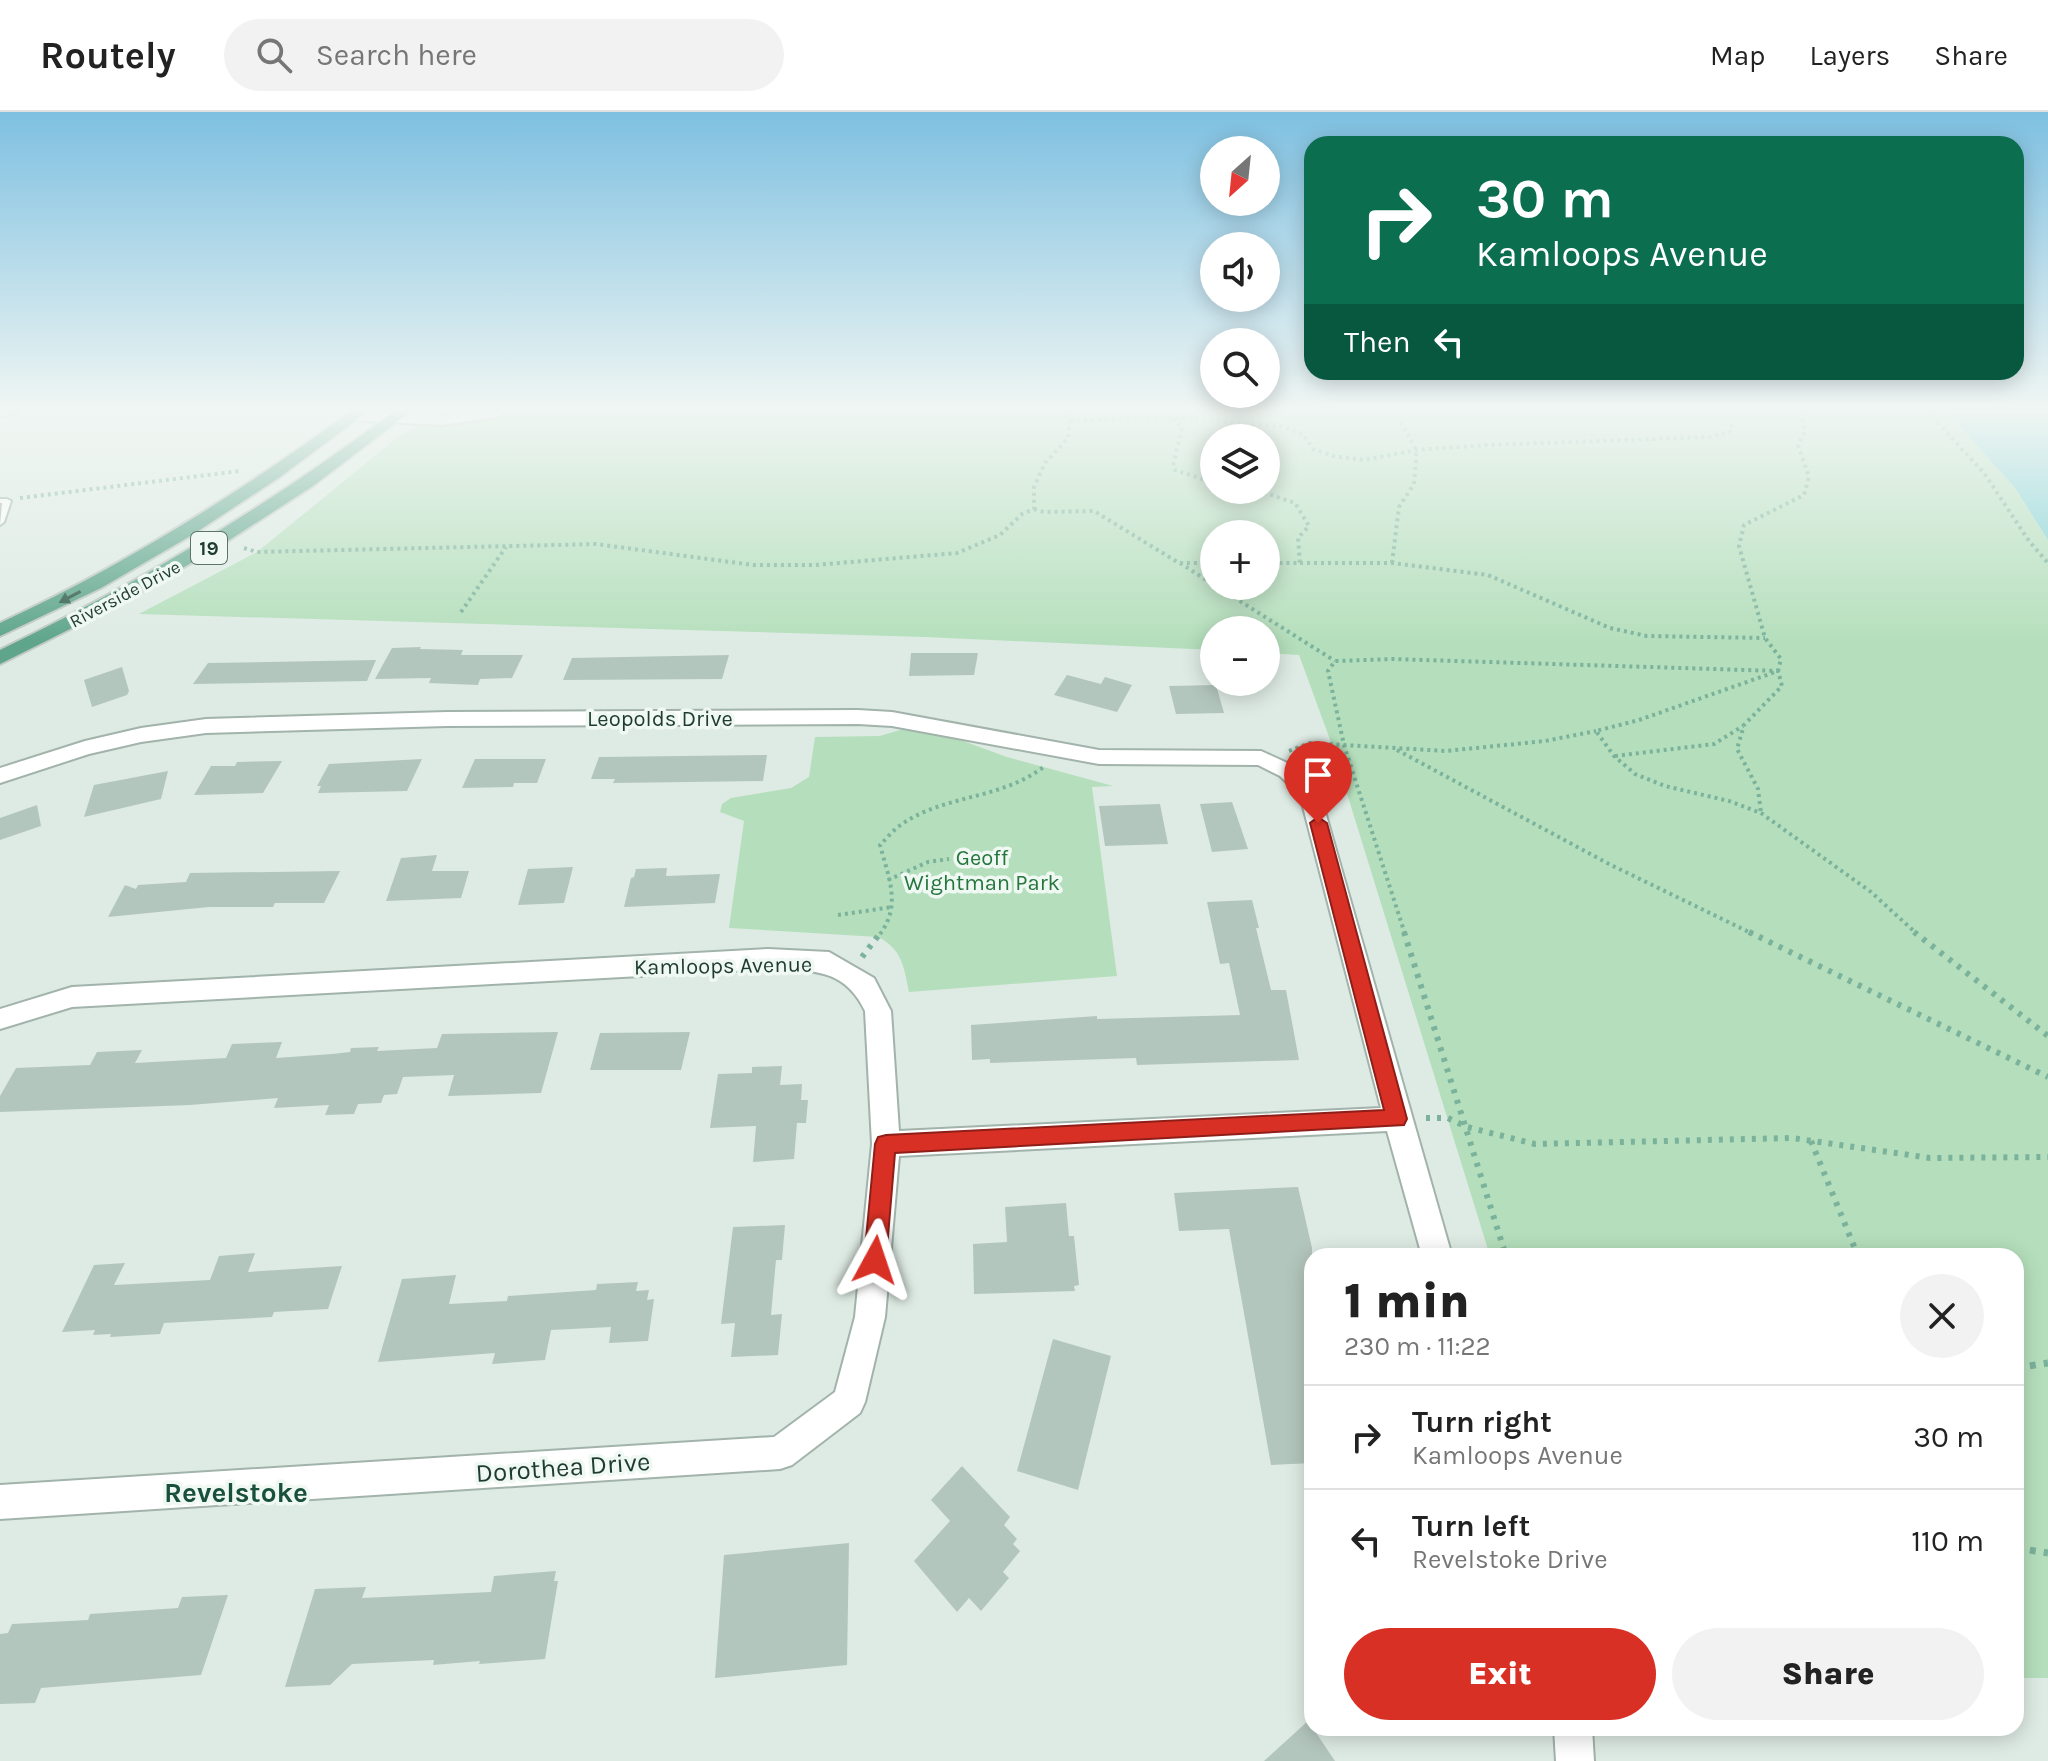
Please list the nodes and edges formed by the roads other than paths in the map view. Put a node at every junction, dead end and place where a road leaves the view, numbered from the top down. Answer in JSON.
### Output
{"nodes":[{"id":1,"x":250,"y":489,"type":"edge"},
{"id":2,"x":296,"y":489,"type":"edge"},
{"id":3,"x":4,"y":501,"type":"edge"},
{"id":4,"x":0,"y":522,"type":"edge"},
{"id":5,"x":0,"y":630,"type":"edge"},
{"id":6,"x":0,"y":658,"type":"edge"},
{"id":7,"x":0,"y":776,"type":"edge"},
{"id":8,"x":0,"y":1019,"type":"edge"},
{"id":9,"x":1397,"y":1119,"type":"junction"},
{"id":10,"x":886,"y":1144,"type":"junction"},
{"id":11,"x":1435,"y":1248,"type":"edge"},
{"id":12,"x":0,"y":1502,"type":"edge"},
{"id":13,"x":1573,"y":1736,"type":"edge"},
{"id":14,"x":1575,"y":1761,"type":"edge"}],
"edges":[{"from":1,"to":5,"type":"main road","name":"Riverside Drive","number":"19","one_way":true},
{"from":2,"to":6,"type":"main road","name":"Riverside Drive","number":"19"},
{"from":3,"to":4,"type":"lane"},
{"from":7,"to":9,"type":"street","name":"Leopolds Drive"},
{"from":8,"to":10,"type":"street","name":"Kamloops Avenue"},
{"from":9,"to":10,"type":"street"},
{"from":9,"to":11,"type":"street"},
{"from":10,"to":12,"type":"street","name":"Dorothea Drive"},
{"from":13,"to":14,"type":"street"}]}
